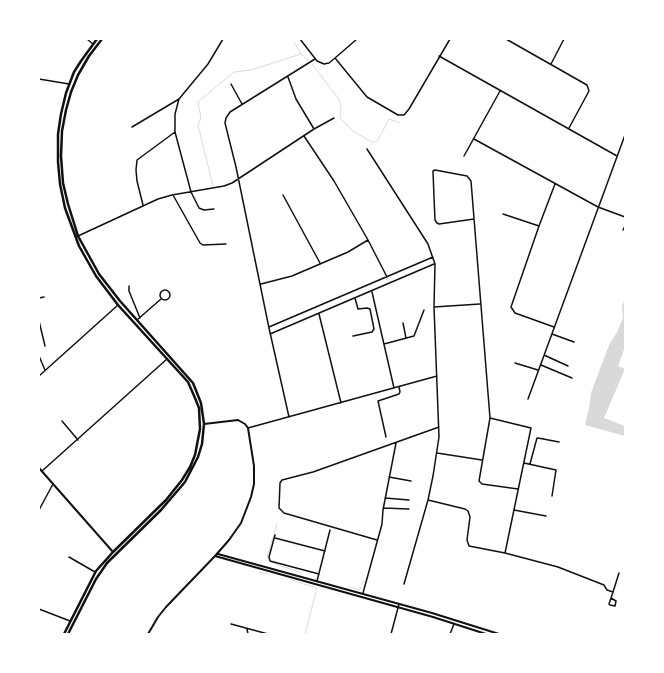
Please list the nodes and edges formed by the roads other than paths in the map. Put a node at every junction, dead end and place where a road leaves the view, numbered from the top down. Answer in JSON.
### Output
{"nodes":[{"id":1,"x":87,"y":39,"type":"edge"},
{"id":2,"x":97,"y":39,"type":"edge"},
{"id":3,"x":102,"y":39,"type":"edge"},
{"id":4,"x":223,"y":39,"type":"edge"},
{"id":5,"x":300,"y":39,"type":"edge"},
{"id":6,"x":357,"y":39,"type":"edge"},
{"id":7,"x":450,"y":39,"type":"edge"},
{"id":8,"x":506,"y":39,"type":"edge"},
{"id":9,"x":564,"y":39,"type":"edge"},
{"id":10,"x":93,"y":44,"type":"junction"},
{"id":11,"x":439,"y":56,"type":"junction"},
{"id":12,"x":335,"y":58,"type":"junction"},
{"id":13,"x":315,"y":59,"type":"junction"},
{"id":14,"x":551,"y":64,"type":"junction"},
{"id":15,"x":287,"y":76,"type":"junction"},
{"id":16,"x":39,"y":80,"type":"edge"},
{"id":17,"x":69,"y":84,"type":"junction"},
{"id":18,"x":231,"y":84,"type":"dead end"},
{"id":19,"x":500,"y":90,"type":"junction"},
{"id":20,"x":179,"y":99,"type":"junction"},
{"id":21,"x":242,"y":104,"type":"junction"},
{"id":22,"x":334,"y":118,"type":"dead end"},
{"id":23,"x":132,"y":127,"type":"dead end"},
{"id":24,"x":569,"y":128,"type":"junction"},
{"id":25,"x":314,"y":129,"type":"junction"},
{"id":26,"x":175,"y":132,"type":"junction"},
{"id":27,"x":625,"y":135,"type":"edge"},
{"id":28,"x":304,"y":136,"type":"junction"},
{"id":29,"x":474,"y":139,"type":"junction"},
{"id":30,"x":368,"y":149,"type":"dead end"},
{"id":31,"x":464,"y":156,"type":"dead end"},
{"id":32,"x":617,"y":156,"type":"junction"},
{"id":33,"x":238,"y":179,"type":"junction"},
{"id":34,"x":555,"y":184,"type":"junction"},
{"id":35,"x":191,"y":192,"type":"junction"},
{"id":36,"x":172,"y":195,"type":"junction"},
{"id":37,"x":283,"y":195,"type":"dead end"},
{"id":38,"x":143,"y":205,"type":"junction"},
{"id":39,"x":598,"y":207,"type":"junction"},
{"id":40,"x":214,"y":209,"type":"dead end"},
{"id":41,"x":503,"y":214,"type":"dead end"},
{"id":42,"x":625,"y":217,"type":"edge"},
{"id":43,"x":474,"y":219,"type":"junction"},
{"id":44,"x":539,"y":226,"type":"junction"},
{"id":45,"x":625,"y":226,"type":"edge"},
{"id":46,"x":623,"y":230,"type":"dead end"},
{"id":47,"x":78,"y":236,"type":"junction"},
{"id":48,"x":368,"y":240,"type":"junction"},
{"id":49,"x":226,"y":244,"type":"dead end"},
{"id":50,"x":433,"y":258,"type":"junction"},
{"id":51,"x":320,"y":263,"type":"junction"},
{"id":52,"x":435,"y":264,"type":"junction"},
{"id":53,"x":387,"y":277,"type":"junction"},
{"id":54,"x":261,"y":284,"type":"junction"},
{"id":55,"x":129,"y":286,"type":"dead end"},
{"id":56,"x":372,"y":292,"type":"junction"},
{"id":57,"x":44,"y":297,"type":"dead end"},
{"id":58,"x":39,"y":298,"type":"edge"},
{"id":59,"x":161,"y":298,"type":"junction"},
{"id":60,"x":355,"y":298,"type":"junction"},
{"id":61,"x":480,"y":304,"type":"junction"},
{"id":62,"x":118,"y":305,"type":"junction"},
{"id":63,"x":434,"y":307,"type":"junction"},
{"id":64,"x":424,"y":310,"type":"dead end"},
{"id":65,"x":318,"y":314,"type":"junction"},
{"id":66,"x":138,"y":319,"type":"junction"},
{"id":67,"x":39,"y":321,"type":"edge"},
{"id":68,"x":403,"y":323,"type":"dead end"},
{"id":69,"x":554,"y":327,"type":"junction"},
{"id":70,"x":269,"y":328,"type":"junction"},
{"id":71,"x":270,"y":334,"type":"junction"},
{"id":72,"x":552,"y":334,"type":"junction"},
{"id":73,"x":354,"y":336,"type":"dead end"},
{"id":74,"x":406,"y":338,"type":"junction"},
{"id":75,"x":574,"y":342,"type":"dead end"},
{"id":76,"x":384,"y":344,"type":"junction"},
{"id":77,"x":45,"y":346,"type":"dead end"},
{"id":78,"x":544,"y":355,"type":"junction"},
{"id":79,"x":39,"y":356,"type":"edge"},
{"id":80,"x":167,"y":359,"type":"junction"},
{"id":81,"x":516,"y":363,"type":"dead end"},
{"id":82,"x":541,"y":365,"type":"junction"},
{"id":83,"x":568,"y":366,"type":"dead end"},
{"id":84,"x":45,"y":370,"type":"junction"},
{"id":85,"x":539,"y":370,"type":"junction"},
{"id":86,"x":39,"y":376,"type":"edge"},
{"id":87,"x":437,"y":376,"type":"junction"},
{"id":88,"x":572,"y":378,"type":"dead end"},
{"id":89,"x":399,"y":387,"type":"junction"},
{"id":90,"x":394,"y":388,"type":"junction"},
{"id":91,"x":528,"y":399,"type":"dead end"},
{"id":92,"x":341,"y":403,"type":"junction"},
{"id":93,"x":289,"y":417,"type":"junction"},
{"id":94,"x":490,"y":418,"type":"junction"},
{"id":95,"x":62,"y":421,"type":"dead end"},
{"id":96,"x":204,"y":424,"type":"junction"},
{"id":97,"x":439,"y":427,"type":"junction"},
{"id":98,"x":248,"y":428,"type":"junction"},
{"id":99,"x":386,"y":437,"type":"dead end"},
{"id":100,"x":78,"y":440,"type":"junction"},
{"id":101,"x":559,"y":442,"type":"dead end"},
{"id":102,"x":396,"y":443,"type":"junction"},
{"id":103,"x":437,"y":453,"type":"junction"},
{"id":104,"x":482,"y":460,"type":"junction"},
{"id":105,"x":524,"y":463,"type":"junction"},
{"id":106,"x":530,"y":464,"type":"junction"},
{"id":107,"x":39,"y":468,"type":"edge"},
{"id":108,"x":42,"y":471,"type":"junction"},
{"id":109,"x":389,"y":477,"type":"junction"},
{"id":110,"x":411,"y":481,"type":"dead end"},
{"id":111,"x":53,"y":484,"type":"junction"},
{"id":112,"x":518,"y":489,"type":"junction"},
{"id":113,"x":552,"y":496,"type":"dead end"},
{"id":114,"x":385,"y":498,"type":"junction"},
{"id":115,"x":410,"y":500,"type":"dead end"},
{"id":116,"x":428,"y":500,"type":"junction"},
{"id":117,"x":383,"y":508,"type":"junction"},
{"id":118,"x":409,"y":509,"type":"dead end"},
{"id":119,"x":39,"y":510,"type":"edge"},
{"id":120,"x":514,"y":510,"type":"junction"},
{"id":121,"x":546,"y":516,"type":"dead end"},
{"id":122,"x":330,"y":530,"type":"dead end"},
{"id":123,"x":377,"y":540,"type":"junction"},
{"id":124,"x":325,"y":551,"type":"junction"},
{"id":125,"x":113,"y":552,"type":"junction"},
{"id":126,"x":505,"y":553,"type":"junction"},
{"id":127,"x":218,"y":554,"type":"junction"},
{"id":128,"x":215,"y":556,"type":"junction"},
{"id":129,"x":69,"y":557,"type":"dead end"},
{"id":130,"x":95,"y":572,"type":"junction"},
{"id":131,"x":619,"y":573,"type":"dead end"},
{"id":132,"x":319,"y":574,"type":"junction"},
{"id":133,"x":317,"y":581,"type":"junction"},
{"id":134,"x":404,"y":584,"type":"dead end"},
{"id":135,"x":613,"y":592,"type":"junction"},
{"id":136,"x":363,"y":594,"type":"junction"},
{"id":137,"x":611,"y":598,"type":"dead end"},
{"id":138,"x":399,"y":604,"type":"junction"},
{"id":139,"x":398,"y":608,"type":"junction"},
{"id":140,"x":39,"y":609,"type":"edge"},
{"id":141,"x":70,"y":622,"type":"junction"},
{"id":142,"x":231,"y":624,"type":"dead end"},
{"id":143,"x":454,"y":624,"type":"junction"},
{"id":144,"x":247,"y":629,"type":"junction"},
{"id":145,"x":64,"y":634,"type":"edge"},
{"id":146,"x":68,"y":634,"type":"edge"},
{"id":147,"x":148,"y":634,"type":"edge"},
{"id":148,"x":248,"y":634,"type":"edge"},
{"id":149,"x":268,"y":634,"type":"edge"},
{"id":150,"x":391,"y":634,"type":"edge"},
{"id":151,"x":450,"y":634,"type":"edge"},
{"id":152,"x":486,"y":634,"type":"edge"},
{"id":153,"x":499,"y":634,"type":"edge"}],
"edges":[{"from":1,"to":10,"type":"street"},
{"from":2,"to":10,"type":"main road"},
{"from":3,"to":47,"type":"main road"},
{"from":4,"to":20,"type":"street"},
{"from":5,"to":13,"type":"street"},
{"from":6,"to":12,"type":"street"},
{"from":7,"to":11,"type":"street"},
{"from":8,"to":14,"type":"street"},
{"from":9,"to":14,"type":"street"},
{"from":10,"to":17,"type":"main road"},
{"from":11,"to":12,"type":"street"},
{"from":11,"to":19,"type":"street"},
{"from":12,"to":13,"type":"street"},
{"from":13,"to":15,"type":"street"},
{"from":14,"to":24,"type":"street"},
{"from":15,"to":21,"type":"street"},
{"from":15,"to":25,"type":"street"},
{"from":16,"to":17,"type":"street"},
{"from":17,"to":62,"type":"main road"},
{"from":18,"to":21,"type":"street"},
{"from":19,"to":24,"type":"street"},
{"from":19,"to":29,"type":"street"},
{"from":20,"to":23,"type":"street"},
{"from":20,"to":26,"type":"street"},
{"from":21,"to":33,"type":"street"},
{"from":22,"to":25,"type":"street"},
{"from":24,"to":32,"type":"street"},
{"from":25,"to":28,"type":"street"},
{"from":26,"to":35,"type":"street"},
{"from":26,"to":38,"type":"street"},
{"from":27,"to":32,"type":"street"},
{"from":28,"to":33,"type":"street"},
{"from":28,"to":48,"type":"street"},
{"from":29,"to":31,"type":"street"},
{"from":29,"to":34,"type":"street"},
{"from":30,"to":50,"type":"street"},
{"from":32,"to":39,"type":"street"},
{"from":33,"to":35,"type":"street"},
{"from":33,"to":54,"type":"street"},
{"from":34,"to":39,"type":"street"},
{"from":34,"to":44,"type":"street"},
{"from":35,"to":36,"type":"street"},
{"from":35,"to":40,"type":"street"},
{"from":36,"to":38,"type":"street"},
{"from":36,"to":49,"type":"street"},
{"from":37,"to":51,"type":"street"},
{"from":38,"to":47,"type":"street"},
{"from":39,"to":42,"type":"street"},
{"from":39,"to":69,"type":"street"},
{"from":41,"to":44,"type":"street"},
{"from":43,"to":43,"type":"street"},
{"from":43,"to":61,"type":"street"},
{"from":44,"to":69,"type":"street"},
{"from":45,"to":46,"type":"street"},
{"from":47,"to":66,"type":"main road"},
{"from":48,"to":51,"type":"street"},
{"from":48,"to":53,"type":"street"},
{"from":50,"to":52,"type":"street"},
{"from":50,"to":53,"type":"street"},
{"from":51,"to":54,"type":"street"},
{"from":52,"to":56,"type":"street"},
{"from":52,"to":63,"type":"street"},
{"from":53,"to":70,"type":"street"},
{"from":54,"to":70,"type":"street"},
{"from":55,"to":66,"type":"street"},
{"from":56,"to":60,"type":"street"},
{"from":56,"to":76,"type":"street"},
{"from":57,"to":58,"type":"street"},
{"from":59,"to":59,"type":"street"},
{"from":59,"to":66,"type":"street"},
{"from":60,"to":65,"type":"street"},
{"from":60,"to":73,"type":"street"},
{"from":61,"to":63,"type":"street"},
{"from":61,"to":94,"type":"street"},
{"from":62,"to":80,"type":"main road"},
{"from":62,"to":84,"type":"street"},
{"from":63,"to":87,"type":"street"},
{"from":64,"to":74,"type":"street"},
{"from":65,"to":71,"type":"street"},
{"from":65,"to":92,"type":"street"},
{"from":66,"to":96,"type":"main road"},
{"from":67,"to":77,"type":"street"},
{"from":68,"to":74,"type":"street"},
{"from":69,"to":72,"type":"street"},
{"from":70,"to":71,"type":"street"},
{"from":71,"to":93,"type":"street"},
{"from":72,"to":75,"type":"street"},
{"from":72,"to":78,"type":"street"},
{"from":74,"to":76,"type":"street"},
{"from":76,"to":90,"type":"street"},
{"from":78,"to":82,"type":"street"},
{"from":78,"to":83,"type":"street"},
{"from":79,"to":84,"type":"street"},
{"from":80,"to":100,"type":"street"},
{"from":80,"to":125,"type":"main road"},
{"from":81,"to":85,"type":"street"},
{"from":82,"to":85,"type":"street"},
{"from":82,"to":88,"type":"street"},
{"from":84,"to":86,"type":"street"},
{"from":85,"to":91,"type":"street"},
{"from":87,"to":89,"type":"street"},
{"from":87,"to":97,"type":"street"},
{"from":89,"to":90,"type":"street"},
{"from":89,"to":99,"type":"street"},
{"from":90,"to":92,"type":"street"},
{"from":92,"to":93,"type":"street"},
{"from":93,"to":98,"type":"street"},
{"from":94,"to":104,"type":"street"},
{"from":94,"to":105,"type":"street"},
{"from":95,"to":100,"type":"street"},
{"from":96,"to":98,"type":"street"},
{"from":96,"to":146,"type":"main road"},
{"from":97,"to":102,"type":"street"},
{"from":97,"to":103,"type":"street"},
{"from":98,"to":127,"type":"street"},
{"from":100,"to":108,"type":"street"},
{"from":101,"to":106,"type":"street"},
{"from":102,"to":109,"type":"street"},
{"from":102,"to":123,"type":"street"},
{"from":103,"to":104,"type":"street"},
{"from":103,"to":116,"type":"street"},
{"from":104,"to":112,"type":"street"},
{"from":105,"to":106,"type":"street"},
{"from":105,"to":112,"type":"street"},
{"from":106,"to":113,"type":"street"},
{"from":107,"to":108,"type":"street"},
{"from":108,"to":111,"type":"street"},
{"from":109,"to":110,"type":"street"},
{"from":109,"to":114,"type":"street"},
{"from":111,"to":119,"type":"street"},
{"from":111,"to":125,"type":"street"},
{"from":112,"to":120,"type":"street"},
{"from":114,"to":115,"type":"street"},
{"from":114,"to":117,"type":"street"},
{"from":116,"to":126,"type":"street"},
{"from":116,"to":134,"type":"street"},
{"from":117,"to":118,"type":"street"},
{"from":117,"to":123,"type":"street"},
{"from":120,"to":121,"type":"street"},
{"from":120,"to":126,"type":"street"},
{"from":122,"to":124,"type":"street"},
{"from":123,"to":136,"type":"street"},
{"from":124,"to":132,"type":"street"},
{"from":124,"to":132,"type":"street"},
{"from":125,"to":130,"type":"main road"},
{"from":126,"to":135,"type":"street"},
{"from":127,"to":128,"type":"street"},
{"from":127,"to":133,"type":"street"},
{"from":128,"to":139,"type":"street"},
{"from":128,"to":147,"type":"street"},
{"from":129,"to":130,"type":"street"},
{"from":130,"to":141,"type":"main road"},
{"from":131,"to":135,"type":"street"},
{"from":132,"to":133,"type":"street"},
{"from":133,"to":136,"type":"street"},
{"from":135,"to":137,"type":"street"},
{"from":136,"to":138,"type":"street"},
{"from":138,"to":139,"type":"street"},
{"from":138,"to":153,"type":"street"},
{"from":139,"to":143,"type":"street"},
{"from":139,"to":150,"type":"street"},
{"from":140,"to":141,"type":"street"},
{"from":141,"to":145,"type":"main road"},
{"from":142,"to":144,"type":"street"},
{"from":143,"to":151,"type":"street"},
{"from":143,"to":152,"type":"street"},
{"from":144,"to":148,"type":"street"},
{"from":144,"to":149,"type":"street"}]}
